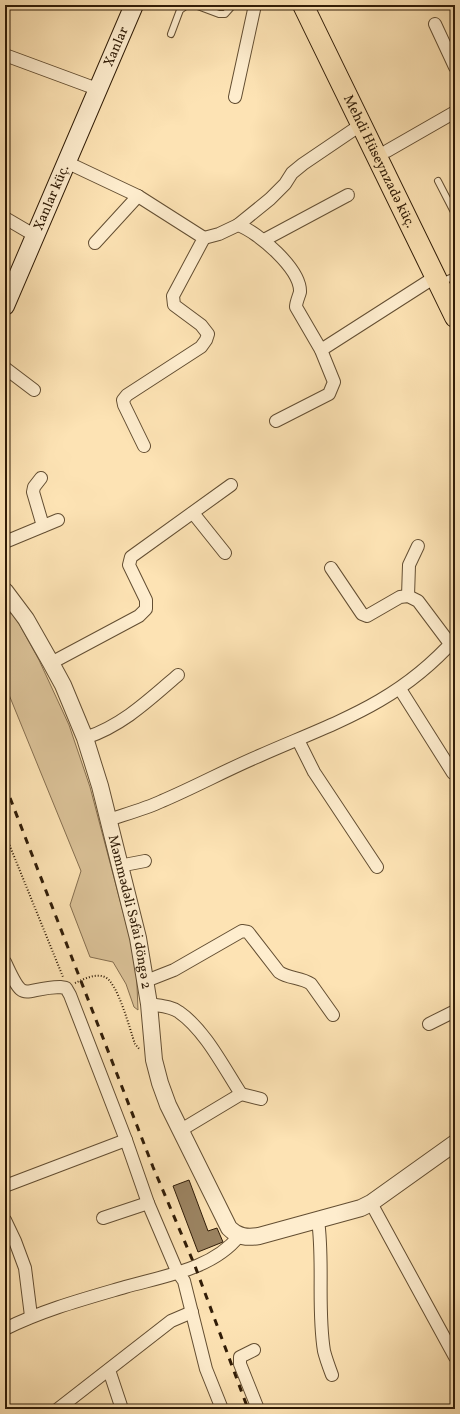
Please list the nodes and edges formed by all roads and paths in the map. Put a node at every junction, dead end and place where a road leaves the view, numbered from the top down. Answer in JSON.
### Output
{"nodes":[{"id":1,"x":134,"y":5,"type":"edge"},
{"id":2,"x":187,"y":5,"type":"edge"},
{"id":3,"x":195,"y":5,"type":"edge"},
{"id":4,"x":233,"y":5,"type":"edge"},
{"id":5,"x":255,"y":5,"type":"edge"},
{"id":6,"x":303,"y":5,"type":"edge"},
{"id":7,"x":315,"y":5,"type":"edge"},
{"id":8,"x":435,"y":24,"type":"dead end"},
{"id":9,"x":171,"y":34,"type":"dead end"},
{"id":10,"x":5,"y":55,"type":"edge"},
{"id":11,"x":455,"y":67,"type":"edge"},
{"id":12,"x":98,"y":89,"type":"junction"},
{"id":13,"x":235,"y":97,"type":"dead end"},
{"id":14,"x":455,"y":112,"type":"edge"},
{"id":15,"x":362,"y":124,"type":"junction"},
{"id":16,"x":387,"y":151,"type":"junction"},
{"id":17,"x":66,"y":162,"type":"junction"},
{"id":18,"x":438,"y":181,"type":"dead end"},
{"id":19,"x":348,"y":195,"type":"dead end"},
{"id":20,"x":138,"y":196,"type":"junction"},
{"id":21,"x":455,"y":214,"type":"edge"},
{"id":22,"x":5,"y":218,"type":"edge"},
{"id":23,"x":238,"y":225,"type":"junction"},
{"id":24,"x":34,"y":235,"type":"junction"},
{"id":25,"x":204,"y":238,"type":"junction"},
{"id":26,"x":264,"y":240,"type":"junction"},
{"id":27,"x":94,"y":243,"type":"dead end"},
{"id":28,"x":448,"y":281,"type":"edge"},
{"id":29,"x":5,"y":306,"type":"edge"},
{"id":30,"x":455,"y":317,"type":"edge"},
{"id":31,"x":320,"y":350,"type":"junction"},
{"id":32,"x":5,"y":368,"type":"edge"},
{"id":33,"x":34,"y":390,"type":"dead end"},
{"id":34,"x":276,"y":421,"type":"dead end"},
{"id":35,"x":144,"y":446,"type":"dead end"},
{"id":36,"x":41,"y":478,"type":"dead end"},
{"id":37,"x":231,"y":485,"type":"dead end"},
{"id":38,"x":193,"y":513,"type":"junction"},
{"id":39,"x":58,"y":520,"type":"dead end"},
{"id":40,"x":43,"y":526,"type":"junction"},
{"id":41,"x":5,"y":542,"type":"edge"},
{"id":42,"x":418,"y":546,"type":"dead end"},
{"id":43,"x":225,"y":553,"type":"dead end"},
{"id":44,"x":331,"y":568,"type":"dead end"},
{"id":45,"x":5,"y":591,"type":"edge"},
{"id":46,"x":408,"y":596,"type":"junction"},
{"id":47,"x":454,"y":644,"type":"edge"},
{"id":48,"x":51,"y":663,"type":"junction"},
{"id":49,"x":178,"y":675,"type":"dead end"},
{"id":50,"x":400,"y":689,"type":"junction"},
{"id":51,"x":85,"y":738,"type":"junction"},
{"id":52,"x":298,"y":740,"type":"junction"},
{"id":53,"x":453,"y":773,"type":"dead end"},
{"id":54,"x":108,"y":820,"type":"junction"},
{"id":55,"x":5,"y":834,"type":"edge"},
{"id":56,"x":145,"y":861,"type":"dead end"},
{"id":57,"x":119,"y":866,"type":"junction"},
{"id":58,"x":376,"y":867,"type":"dead end"},
{"id":59,"x":5,"y":962,"type":"edge"},
{"id":60,"x":146,"y":981,"type":"junction"},
{"id":61,"x":66,"y":988,"type":"junction"},
{"id":62,"x":149,"y":1004,"type":"junction"},
{"id":63,"x":455,"y":1011,"type":"edge"},
{"id":64,"x":332,"y":1015,"type":"dead end"},
{"id":65,"x":429,"y":1024,"type":"dead end"},
{"id":66,"x":154,"y":1060,"type":"junction"},
{"id":67,"x":241,"y":1094,"type":"junction"},
{"id":68,"x":261,"y":1100,"type":"dead end"},
{"id":69,"x":180,"y":1130,"type":"junction"},
{"id":70,"x":126,"y":1140,"type":"junction"},
{"id":71,"x":455,"y":1143,"type":"edge"},
{"id":72,"x":5,"y":1186,"type":"edge"},
{"id":73,"x":148,"y":1203,"type":"junction"},
{"id":74,"x":371,"y":1203,"type":"junction"},
{"id":75,"x":103,"y":1218,"type":"dead end"},
{"id":76,"x":5,"y":1220,"type":"edge"},
{"id":77,"x":318,"y":1220,"type":"junction"},
{"id":78,"x":239,"y":1236,"type":"junction"},
{"id":79,"x":177,"y":1272,"type":"junction"},
{"id":80,"x":192,"y":1312,"type":"junction"},
{"id":81,"x":30,"y":1316,"type":"junction"},
{"id":82,"x":5,"y":1329,"type":"edge"},
{"id":83,"x":254,"y":1350,"type":"dead end"},
{"id":84,"x":455,"y":1356,"type":"edge"},
{"id":85,"x":109,"y":1370,"type":"junction"},
{"id":86,"x":332,"y":1375,"type":"dead end"},
{"id":87,"x":74,"y":1404,"type":"edge"},
{"id":88,"x":58,"y":1409,"type":"edge"},
{"id":89,"x":122,"y":1409,"type":"edge"},
{"id":90,"x":222,"y":1409,"type":"edge"},
{"id":91,"x":258,"y":1409,"type":"edge"}],
"edges":[{"from":1,"to":12,"type":"main road","name":"Xanlar"},
{"from":2,"to":9,"type":"lane"},
{"from":3,"to":4,"type":"lane"},
{"from":5,"to":13,"type":"street"},
{"from":6,"to":15,"type":"main road","name":"Mehdi Hüseynzadə küç."},
{"from":7,"to":16,"type":"main road","name":"Mehdi Hüseynzadə küç."},
{"from":8,"to":11,"type":"street"},
{"from":10,"to":12,"type":"street"},
{"from":12,"to":17,"type":"main road","name":"Xanlar küç."},
{"from":14,"to":16,"type":"street"},
{"from":15,"to":23,"type":"street"},
{"from":15,"to":28,"type":"main road","name":"Mehdi Hüseynzadə küç."},
{"from":16,"to":28,"type":"main road","name":"Mehdi Hüseynzadə küç."},
{"from":17,"to":20,"type":"street"},
{"from":17,"to":24,"type":"main road","name":"Xanlar küç."},
{"from":18,"to":21,"type":"lane"},
{"from":19,"to":26,"type":"street"},
{"from":20,"to":25,"type":"street"},
{"from":20,"to":27,"type":"street"},
{"from":22,"to":24,"type":"street"},
{"from":23,"to":25,"type":"street"},
{"from":23,"to":26,"type":"street"},
{"from":24,"to":29,"type":"main road","name":"Xanlar küç."},
{"from":25,"to":35,"type":"street"},
{"from":26,"to":31,"type":"street"},
{"from":28,"to":30,"type":"main road","name":"Mehdi Hüseynzadə küç."},
{"from":28,"to":31,"type":"street"},
{"from":31,"to":34,"type":"street"},
{"from":32,"to":33,"type":"street"},
{"from":36,"to":40,"type":"street"},
{"from":37,"to":38,"type":"street"},
{"from":38,"to":43,"type":"street"},
{"from":38,"to":48,"type":"street"},
{"from":39,"to":40,"type":"street"},
{"from":40,"to":41,"type":"street"},
{"from":42,"to":46,"type":"street"},
{"from":44,"to":46,"type":"street"},
{"from":45,"to":48,"type":"street","name":"Məmmədəli Səfai döngə 2"},
{"from":46,"to":47,"type":"street"},
{"from":47,"to":50,"type":"street"},
{"from":48,"to":51,"type":"street","name":"Məmmədəli Səfai döngə 2"},
{"from":49,"to":51,"type":"street"},
{"from":50,"to":52,"type":"street"},
{"from":50,"to":53,"type":"street"},
{"from":51,"to":54,"type":"street","name":"Məmmədəli Səfai döngə 2"},
{"from":52,"to":54,"type":"street"},
{"from":52,"to":58,"type":"street"},
{"from":54,"to":57,"type":"street","name":"Məmmədəli Səfai döngə 2"},
{"from":55,"to":61,"type":"path"},
{"from":56,"to":57,"type":"street"},
{"from":57,"to":60,"type":"street","name":"Məmmədəli Səfai döngə 2"},
{"from":59,"to":61,"type":"street"},
{"from":60,"to":62,"type":"street","name":"Məmmədəli Səfai döngə 2"},
{"from":60,"to":64,"type":"street"},
{"from":61,"to":66,"type":"path"},
{"from":61,"to":70,"type":"street"},
{"from":62,"to":66,"type":"street","name":"Məmmədəli Səfai döngə 2"},
{"from":62,"to":67,"type":"street"},
{"from":63,"to":65,"type":"street"},
{"from":66,"to":69,"type":"street","name":"Məmmədəli Səfai döngə 2"},
{"from":67,"to":68,"type":"street"},
{"from":67,"to":69,"type":"street"},
{"from":69,"to":78,"type":"street","name":"Məmmədəli Səfai döngə 2"},
{"from":70,"to":72,"type":"street"},
{"from":70,"to":73,"type":"street"},
{"from":71,"to":74,"type":"street"},
{"from":73,"to":75,"type":"street"},
{"from":73,"to":79,"type":"street"},
{"from":74,"to":77,"type":"street"},
{"from":74,"to":84,"type":"street"},
{"from":76,"to":81,"type":"street"},
{"from":77,"to":78,"type":"street"},
{"from":77,"to":86,"type":"street"},
{"from":78,"to":79,"type":"street"},
{"from":79,"to":80,"type":"street"},
{"from":79,"to":81,"type":"street"},
{"from":80,"to":85,"type":"street"},
{"from":80,"to":90,"type":"street"},
{"from":81,"to":82,"type":"street"},
{"from":83,"to":91,"type":"street"},
{"from":85,"to":87,"type":"street"},
{"from":85,"to":89,"type":"street"},
{"from":87,"to":88,"type":"street"}]}
